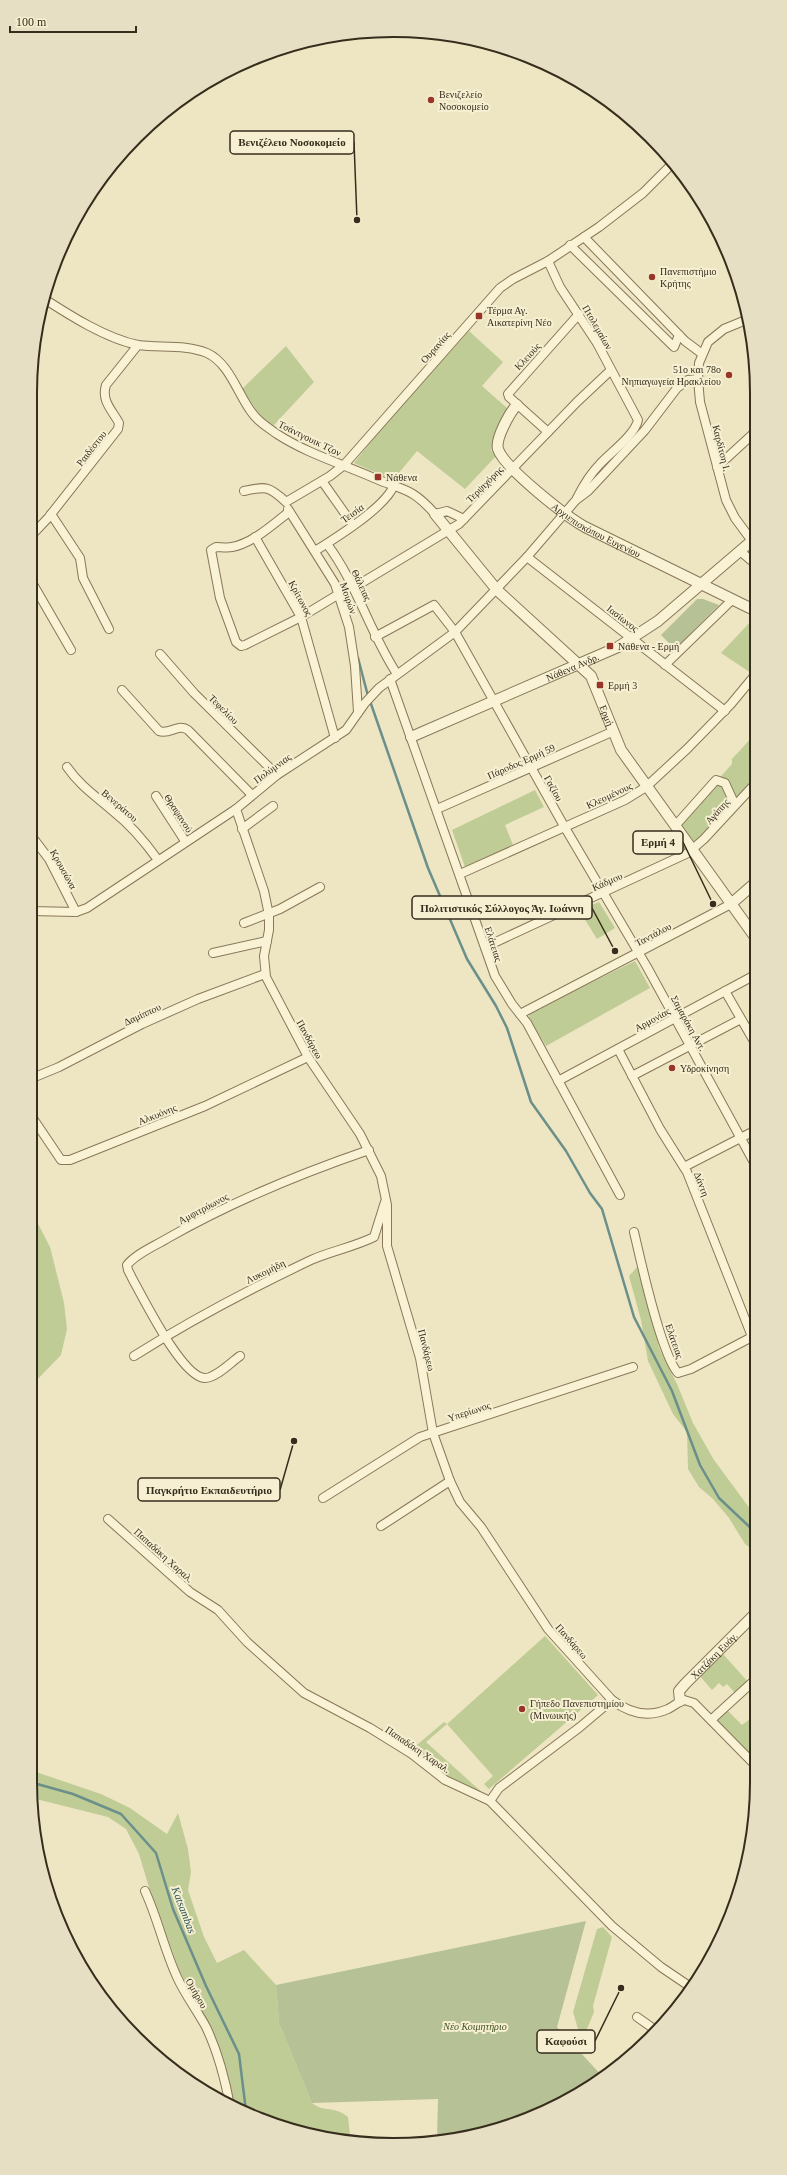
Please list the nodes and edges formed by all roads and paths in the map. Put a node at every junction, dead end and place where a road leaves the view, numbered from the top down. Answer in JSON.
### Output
{"nodes":[{"id":1,"x":669,"y":167,"type":"edge"},
{"id":2,"x":584,"y":237,"type":"junction"},
{"id":3,"x":570,"y":245,"type":"junction"},
{"id":4,"x":551,"y":259,"type":"junction"},
{"id":5,"x":49,"y":301,"type":"edge"},
{"id":6,"x":579,"y":314,"type":"junction"},
{"id":7,"x":742,"y":322,"type":"edge"},
{"id":8,"x":679,"y":335,"type":"junction"},
{"id":9,"x":138,"y":345,"type":"junction"},
{"id":10,"x":702,"y":353,"type":"junction"},
{"id":11,"x":611,"y":370,"type":"junction"},
{"id":12,"x":698,"y":379,"type":"junction"},
{"id":13,"x":517,"y":405,"type":"junction"},
{"id":14,"x":636,"y":425,"type":"junction"},
{"id":15,"x":645,"y":430,"type":"junction"},
{"id":16,"x":548,"y":432,"type":"junction"},
{"id":17,"x":750,"y":437,"type":"edge"},
{"id":18,"x":344,"y":465,"type":"junction"},
{"id":19,"x":717,"y":467,"type":"junction"},
{"id":20,"x":514,"y":469,"type":"junction"},
{"id":21,"x":322,"y":481,"type":"junction"},
{"id":22,"x":394,"y":485,"type":"junction"},
{"id":23,"x":244,"y":491,"type":"dead end"},
{"id":24,"x":576,"y":500,"type":"junction"},
{"id":25,"x":286,"y":502,"type":"junction"},
{"id":26,"x":289,"y":512,"type":"junction"},
{"id":27,"x":51,"y":514,"type":"junction"},
{"id":28,"x":435,"y":514,"type":"junction"},
{"id":29,"x":565,"y":514,"type":"junction"},
{"id":30,"x":464,"y":519,"type":"junction"},
{"id":31,"x":353,"y":525,"type":"junction"},
{"id":32,"x":37,"y":529,"type":"edge"},
{"id":33,"x":449,"y":531,"type":"junction"},
{"id":34,"x":750,"y":536,"type":"edge"},
{"id":35,"x":255,"y":538,"type":"junction"},
{"id":36,"x":750,"y":543,"type":"edge"},
{"id":37,"x":327,"y":544,"type":"junction"},
{"id":38,"x":315,"y":551,"type":"junction"},
{"id":39,"x":740,"y":552,"type":"junction"},
{"id":40,"x":527,"y":557,"type":"junction"},
{"id":41,"x":750,"y":560,"type":"edge"},
{"id":42,"x":702,"y":585,"type":"junction"},
{"id":43,"x":353,"y":588,"type":"junction"},
{"id":44,"x":497,"y":590,"type":"junction"},
{"id":45,"x":37,"y":591,"type":"edge"},
{"id":46,"x":339,"y":594,"type":"junction"},
{"id":47,"x":732,"y":600,"type":"junction"},
{"id":48,"x":750,"y":608,"type":"edge"},
{"id":49,"x":301,"y":617,"type":"junction"},
{"id":50,"x":109,"y":630,"type":"dead end"},
{"id":51,"x":455,"y":632,"type":"junction"},
{"id":52,"x":375,"y":637,"type":"junction"},
{"id":53,"x":632,"y":638,"type":"junction"},
{"id":54,"x":71,"y":650,"type":"dead end"},
{"id":55,"x":160,"y":654,"type":"dead end"},
{"id":56,"x":580,"y":665,"type":"junction"},
{"id":57,"x":665,"y":665,"type":"junction"},
{"id":58,"x":393,"y":677,"type":"junction"},
{"id":59,"x":750,"y":681,"type":"edge"},
{"id":60,"x":122,"y":690,"type":"dead end"},
{"id":61,"x":492,"y":702,"type":"junction"},
{"id":62,"x":725,"y":711,"type":"junction"},
{"id":63,"x":358,"y":712,"type":"junction"},
{"id":64,"x":614,"y":731,"type":"junction"},
{"id":65,"x":411,"y":737,"type":"junction"},
{"id":66,"x":335,"y":738,"type":"junction"},
{"id":67,"x":67,"y":767,"type":"dead end"},
{"id":68,"x":531,"y":767,"type":"junction"},
{"id":69,"x":277,"y":775,"type":"junction"},
{"id":70,"x":646,"y":787,"type":"junction"},
{"id":71,"x":750,"y":789,"type":"edge"},
{"id":72,"x":252,"y":795,"type":"junction"},
{"id":73,"x":156,"y":796,"type":"dead end"},
{"id":74,"x":735,"y":805,"type":"junction"},
{"id":75,"x":273,"y":806,"type":"dead end"},
{"id":76,"x":236,"y":809,"type":"junction"},
{"id":77,"x":437,"y":809,"type":"junction"},
{"id":78,"x":564,"y":826,"type":"junction"},
{"id":79,"x":675,"y":826,"type":"junction"},
{"id":80,"x":242,"y":829,"type":"junction"},
{"id":81,"x":185,"y":841,"type":"junction"},
{"id":82,"x":37,"y":844,"type":"edge"},
{"id":83,"x":692,"y":851,"type":"junction"},
{"id":84,"x":158,"y":860,"type":"junction"},
{"id":85,"x":460,"y":874,"type":"junction"},
{"id":86,"x":750,"y":887,"type":"edge"},
{"id":87,"x":320,"y":888,"type":"dead end"},
{"id":88,"x":603,"y":893,"type":"junction"},
{"id":89,"x":731,"y":904,"type":"junction"},
{"id":90,"x":37,"y":911,"type":"edge"},
{"id":91,"x":76,"y":912,"type":"junction"},
{"id":92,"x":269,"y":915,"type":"junction"},
{"id":93,"x":750,"y":922,"type":"edge"},
{"id":94,"x":244,"y":924,"type":"dead end"},
{"id":95,"x":267,"y":941,"type":"junction"},
{"id":96,"x":485,"y":947,"type":"junction"},
{"id":97,"x":213,"y":953,"type":"dead end"},
{"id":98,"x":638,"y":954,"type":"junction"},
{"id":99,"x":265,"y":974,"type":"junction"},
{"id":100,"x":750,"y":978,"type":"edge"},
{"id":101,"x":725,"y":991,"type":"junction"},
{"id":102,"x":520,"y":1014,"type":"junction"},
{"id":103,"x":675,"y":1018,"type":"junction"},
{"id":104,"x":741,"y":1019,"type":"junction"},
{"id":105,"x":750,"y":1034,"type":"edge"},
{"id":106,"x":690,"y":1046,"type":"junction"},
{"id":107,"x":618,"y":1049,"type":"junction"},
{"id":108,"x":308,"y":1057,"type":"junction"},
{"id":109,"x":37,"y":1076,"type":"edge"},
{"id":110,"x":632,"y":1076,"type":"junction"},
{"id":111,"x":558,"y":1081,"type":"junction"},
{"id":112,"x":37,"y":1124,"type":"edge"},
{"id":113,"x":750,"y":1133,"type":"edge"},
{"id":114,"x":740,"y":1138,"type":"junction"},
{"id":115,"x":369,"y":1150,"type":"junction"},
{"id":116,"x":750,"y":1156,"type":"edge"},
{"id":117,"x":684,"y":1167,"type":"junction"},
{"id":118,"x":620,"y":1195,"type":"dead end"},
{"id":119,"x":386,"y":1197,"type":"junction"},
{"id":120,"x":634,"y":1232,"type":"dead end"},
{"id":121,"x":750,"y":1332,"type":"edge"},
{"id":122,"x":166,"y":1336,"type":"junction"},
{"id":123,"x":750,"y":1338,"type":"edge"},
{"id":124,"x":134,"y":1356,"type":"dead end"},
{"id":125,"x":240,"y":1356,"type":"dead end"},
{"id":126,"x":633,"y":1367,"type":"dead end"},
{"id":127,"x":432,"y":1433,"type":"junction"},
{"id":128,"x":450,"y":1481,"type":"junction"},
{"id":129,"x":323,"y":1498,"type":"dead end"},
{"id":130,"x":108,"y":1519,"type":"dead end"},
{"id":131,"x":381,"y":1526,"type":"dead end"},
{"id":132,"x":750,"y":1619,"type":"edge"},
{"id":133,"x":750,"y":1684,"type":"edge"},
{"id":134,"x":612,"y":1700,"type":"junction"},
{"id":135,"x":680,"y":1701,"type":"junction"},
{"id":136,"x":711,"y":1720,"type":"junction"},
{"id":137,"x":750,"y":1757,"type":"edge"},
{"id":138,"x":490,"y":1801,"type":"junction"},
{"id":139,"x":145,"y":1891,"type":"dead end"},
{"id":140,"x":687,"y":1984,"type":"edge"},
{"id":141,"x":637,"y":2017,"type":"dead end"},
{"id":142,"x":652,"y":2028,"type":"edge"},
{"id":143,"x":228,"y":2097,"type":"edge"}],
"edges":[{"from":1,"to":2,"type":"street"},
{"from":2,"to":3,"type":"street"},
{"from":2,"to":8,"type":"street"},
{"from":3,"to":4,"type":"street"},
{"from":3,"to":8,"type":"street"},
{"from":4,"to":6,"type":"street","name":"Πτολεμαίων"},
{"from":4,"to":18,"type":"street","name":"Ουρανίας"},
{"from":5,"to":9,"type":"street","name":"Τσάντγουικ Τζον"},
{"from":6,"to":11,"type":"street","name":"Πτολεμαίων"},
{"from":6,"to":13,"type":"street","name":"Κλειούς"},
{"from":7,"to":10,"type":"street","name":"Καρδίτση Ι."},
{"from":8,"to":10,"type":"street"},
{"from":9,"to":18,"type":"street","name":"Τσάντγουικ Τζον"},
{"from":9,"to":27,"type":"street","name":"Ραιδέστου"},
{"from":10,"to":12,"type":"street","name":"Καρδίτση Ι."},
{"from":11,"to":14,"type":"street","name":"Πτολεμαίων"},
{"from":11,"to":16,"type":"street","name":"Τερψιχόρης"},
{"from":12,"to":15,"type":"street"},
{"from":12,"to":19,"type":"street","name":"Καρδίτση Ι."},
{"from":13,"to":16,"type":"street"},
{"from":13,"to":20,"type":"street","name":"Αρχιεπισκόπου Ευγενίου"},
{"from":14,"to":15,"type":"street"},
{"from":14,"to":24,"type":"street"},
{"from":15,"to":24,"type":"street"},
{"from":16,"to":20,"type":"street","name":"Τερψιχόρης"},
{"from":17,"to":19,"type":"street"},
{"from":18,"to":21,"type":"street","name":"Ουρανίας"},
{"from":18,"to":22,"type":"street","name":"Τσάντγουικ Τζον"},
{"from":19,"to":34,"type":"street","name":"Καρδίτση Ι."},
{"from":20,"to":29,"type":"street","name":"Αρχιεπισκόπου Ευγενίου"},
{"from":20,"to":30,"type":"street","name":"Τερψιχόρης"},
{"from":21,"to":25,"type":"street","name":"Ουρανίας"},
{"from":21,"to":31,"type":"street"},
{"from":22,"to":28,"type":"street","name":"Τσάντγουικ Τζον"},
{"from":22,"to":31,"type":"street","name":"Τεισία"},
{"from":23,"to":25,"type":"street"},
{"from":24,"to":29,"type":"street"},
{"from":25,"to":26,"type":"street","name":"Μοιρών"},
{"from":26,"to":35,"type":"street"},
{"from":26,"to":38,"type":"street","name":"Μοιρών"},
{"from":27,"to":32,"type":"street","name":"Ραιδέστου"},
{"from":27,"to":50,"type":"street"},
{"from":28,"to":30,"type":"street"},
{"from":28,"to":33,"type":"street","name":"Ερμή"},
{"from":29,"to":40,"type":"street"},
{"from":29,"to":42,"type":"street","name":"Αρχιεπισκόπου Ευγενίου"},
{"from":30,"to":33,"type":"street","name":"Τερψιχόρης"},
{"from":31,"to":37,"type":"street","name":"Τεισία"},
{"from":33,"to":43,"type":"street","name":"Τερψιχόρης"},
{"from":33,"to":44,"type":"street","name":"Ερμή"},
{"from":35,"to":49,"type":"street","name":"Κρίτωνος"},
{"from":35,"to":49,"type":"street"},
{"from":36,"to":39,"type":"street","name":"Νάθενα Ανδρ."},
{"from":37,"to":38,"type":"street","name":"Τεισία"},
{"from":37,"to":43,"type":"street","name":"Θάλειας"},
{"from":38,"to":46,"type":"street","name":"Μοιρών"},
{"from":39,"to":41,"type":"street"},
{"from":39,"to":42,"type":"street","name":"Νάθενα Ανδρ."},
{"from":40,"to":44,"type":"street"},
{"from":40,"to":53,"type":"street","name":"Ιασίωνος"},
{"from":42,"to":47,"type":"street","name":"Αρχιεπισκόπου Ευγενίου"},
{"from":42,"to":53,"type":"street","name":"Νάθενα Ανδρ."},
{"from":43,"to":52,"type":"street","name":"Θάλειας"},
{"from":44,"to":51,"type":"street","name":"Πολύμνιας"},
{"from":44,"to":56,"type":"street","name":"Ερμή"},
{"from":45,"to":54,"type":"street"},
{"from":46,"to":49,"type":"street"},
{"from":46,"to":63,"type":"street","name":"Μοιρών"},
{"from":47,"to":48,"type":"street","name":"Αρχιεπισκόπου Ευγενίου"},
{"from":47,"to":57,"type":"street"},
{"from":49,"to":66,"type":"street","name":"Κρίτωνος"},
{"from":51,"to":52,"type":"street"},
{"from":51,"to":58,"type":"street","name":"Πολύμνιας"},
{"from":51,"to":61,"type":"street","name":"Γαζίου"},
{"from":52,"to":58,"type":"street","name":"Θάλειας"},
{"from":53,"to":56,"type":"street","name":"Νάθενα Ανδρ."},
{"from":53,"to":57,"type":"street","name":"Ιασίωνος"},
{"from":55,"to":69,"type":"street","name":"Τεφελίου"},
{"from":56,"to":61,"type":"street","name":"Νάθενα Ανδρ."},
{"from":56,"to":64,"type":"street","name":"Ερμή"},
{"from":57,"to":62,"type":"street","name":"Ιασίωνος"},
{"from":58,"to":63,"type":"street","name":"Πολύμνιας"},
{"from":58,"to":65,"type":"street","name":"Ελάτειας"},
{"from":59,"to":62,"type":"street","name":"Κλεομένους"},
{"from":60,"to":72,"type":"street"},
{"from":61,"to":65,"type":"street","name":"Νάθενα Ανδρ."},
{"from":61,"to":68,"type":"street","name":"Γαζίου"},
{"from":62,"to":70,"type":"street","name":"Κλεομένους"},
{"from":63,"to":66,"type":"street","name":"Πολύμνιας"},
{"from":64,"to":68,"type":"street","name":"Πάροδος Ερμή 59"},
{"from":64,"to":70,"type":"street","name":"Ερμή"},
{"from":65,"to":77,"type":"street","name":"Ελάτειας"},
{"from":66,"to":69,"type":"street","name":"Πολύμνιας"},
{"from":67,"to":84,"type":"street","name":"Βενεράτου"},
{"from":68,"to":77,"type":"street","name":"Πάροδος Ερμή 59"},
{"from":68,"to":78,"type":"street","name":"Γαζίου"},
{"from":69,"to":72,"type":"street","name":"Πολύμνιας"},
{"from":70,"to":78,"type":"street","name":"Κλεομένους"},
{"from":70,"to":79,"type":"street","name":"Ερμή"},
{"from":71,"to":74,"type":"street","name":"Αγάπης"},
{"from":72,"to":76,"type":"street","name":"Πολύμνιας"},
{"from":73,"to":81,"type":"street","name":"Θραψανού"},
{"from":74,"to":79,"type":"street"},
{"from":74,"to":83,"type":"street","name":"Αγάπης"},
{"from":75,"to":80,"type":"street"},
{"from":76,"to":80,"type":"street","name":"Πανδάρεω"},
{"from":76,"to":81,"type":"street","name":"Πολύμνιας"},
{"from":77,"to":85,"type":"street","name":"Ελάτειας"},
{"from":78,"to":85,"type":"street","name":"Κλεομένους"},
{"from":78,"to":88,"type":"street","name":"Γαζίου"},
{"from":79,"to":83,"type":"street","name":"Ερμή"},
{"from":80,"to":92,"type":"street","name":"Πανδάρεω"},
{"from":81,"to":84,"type":"street","name":"Πολύμνιας"},
{"from":82,"to":91,"type":"street","name":"Κρουσώνα"},
{"from":83,"to":88,"type":"street","name":"Κάδμου"},
{"from":83,"to":89,"type":"street","name":"Ερμή"},
{"from":84,"to":91,"type":"street","name":"Πολύμνιας"},
{"from":85,"to":96,"type":"street","name":"Ελάτειας"},
{"from":86,"to":89,"type":"street"},
{"from":87,"to":92,"type":"street"},
{"from":88,"to":96,"type":"street","name":"Κάδμου"},
{"from":88,"to":98,"type":"street","name":"Γαζίου"},
{"from":89,"to":93,"type":"street","name":"Ερμή"},
{"from":89,"to":98,"type":"street","name":"Ταντάλου"},
{"from":90,"to":91,"type":"street","name":"Πολύμνιας"},
{"from":92,"to":94,"type":"street"},
{"from":92,"to":95,"type":"street","name":"Πανδάρεω"},
{"from":95,"to":97,"type":"street"},
{"from":95,"to":99,"type":"street","name":"Πανδάρεω"},
{"from":96,"to":102,"type":"street","name":"Ελάτειας"},
{"from":98,"to":102,"type":"street","name":"Ταντάλου"},
{"from":98,"to":103,"type":"street","name":"Σαμαράκη Αντ."},
{"from":99,"to":108,"type":"street","name":"Πανδάρεω"},
{"from":99,"to":109,"type":"street","name":"Δαμίππου"},
{"from":100,"to":101,"type":"street","name":"Αρμονίας"},
{"from":101,"to":103,"type":"street","name":"Αρμονίας"},
{"from":101,"to":104,"type":"street"},
{"from":102,"to":111,"type":"street","name":"Ελάτειας"},
{"from":103,"to":106,"type":"street","name":"Σαμαράκη Αντ."},
{"from":103,"to":107,"type":"street","name":"Αρμονίας"},
{"from":104,"to":105,"type":"street"},
{"from":104,"to":106,"type":"street"},
{"from":106,"to":110,"type":"street"},
{"from":106,"to":114,"type":"street","name":"Σαμαράκη Αντ."},
{"from":107,"to":110,"type":"street","name":"Δάντη"},
{"from":107,"to":111,"type":"street","name":"Αρμονίας"},
{"from":108,"to":112,"type":"street","name":"Αλκυόνης"},
{"from":108,"to":115,"type":"street","name":"Πανδάρεω"},
{"from":110,"to":117,"type":"street","name":"Δάντη"},
{"from":111,"to":118,"type":"street","name":"Ελάτειας"},
{"from":113,"to":114,"type":"street"},
{"from":114,"to":116,"type":"street","name":"Σαμαράκη Αντ."},
{"from":114,"to":117,"type":"street"},
{"from":115,"to":119,"type":"street","name":"Πανδάρεω"},
{"from":115,"to":122,"type":"street","name":"Αμφιτρύωνος"},
{"from":117,"to":121,"type":"street","name":"Δάντη"},
{"from":119,"to":122,"type":"street","name":"Λυκομήδη"},
{"from":119,"to":127,"type":"street","name":"Πανδάρεω"},
{"from":120,"to":123,"type":"street","name":"Ελάτειας"},
{"from":122,"to":124,"type":"street","name":"Λυκομήδη"},
{"from":122,"to":125,"type":"street"},
{"from":126,"to":127,"type":"street","name":"Υπερίωνος"},
{"from":127,"to":128,"type":"street","name":"Πανδάρεω"},
{"from":127,"to":129,"type":"street","name":"Υπερίωνος"},
{"from":128,"to":131,"type":"street"},
{"from":128,"to":134,"type":"street","name":"Πανδάρεω"},
{"from":130,"to":138,"type":"street","name":"Παπαδάκη Χαραλ."},
{"from":132,"to":135,"type":"street","name":"Χατζάκη Ευάγ."},
{"from":133,"to":136,"type":"street"},
{"from":134,"to":135,"type":"street","name":"Πανδάρεω"},
{"from":134,"to":138,"type":"street"},
{"from":135,"to":136,"type":"street"},
{"from":136,"to":137,"type":"street"},
{"from":138,"to":140,"type":"street","name":"Παπαδάκη Χαραλ."},
{"from":139,"to":143,"type":"street","name":"Ομήρου"},
{"from":141,"to":142,"type":"street"}]}
